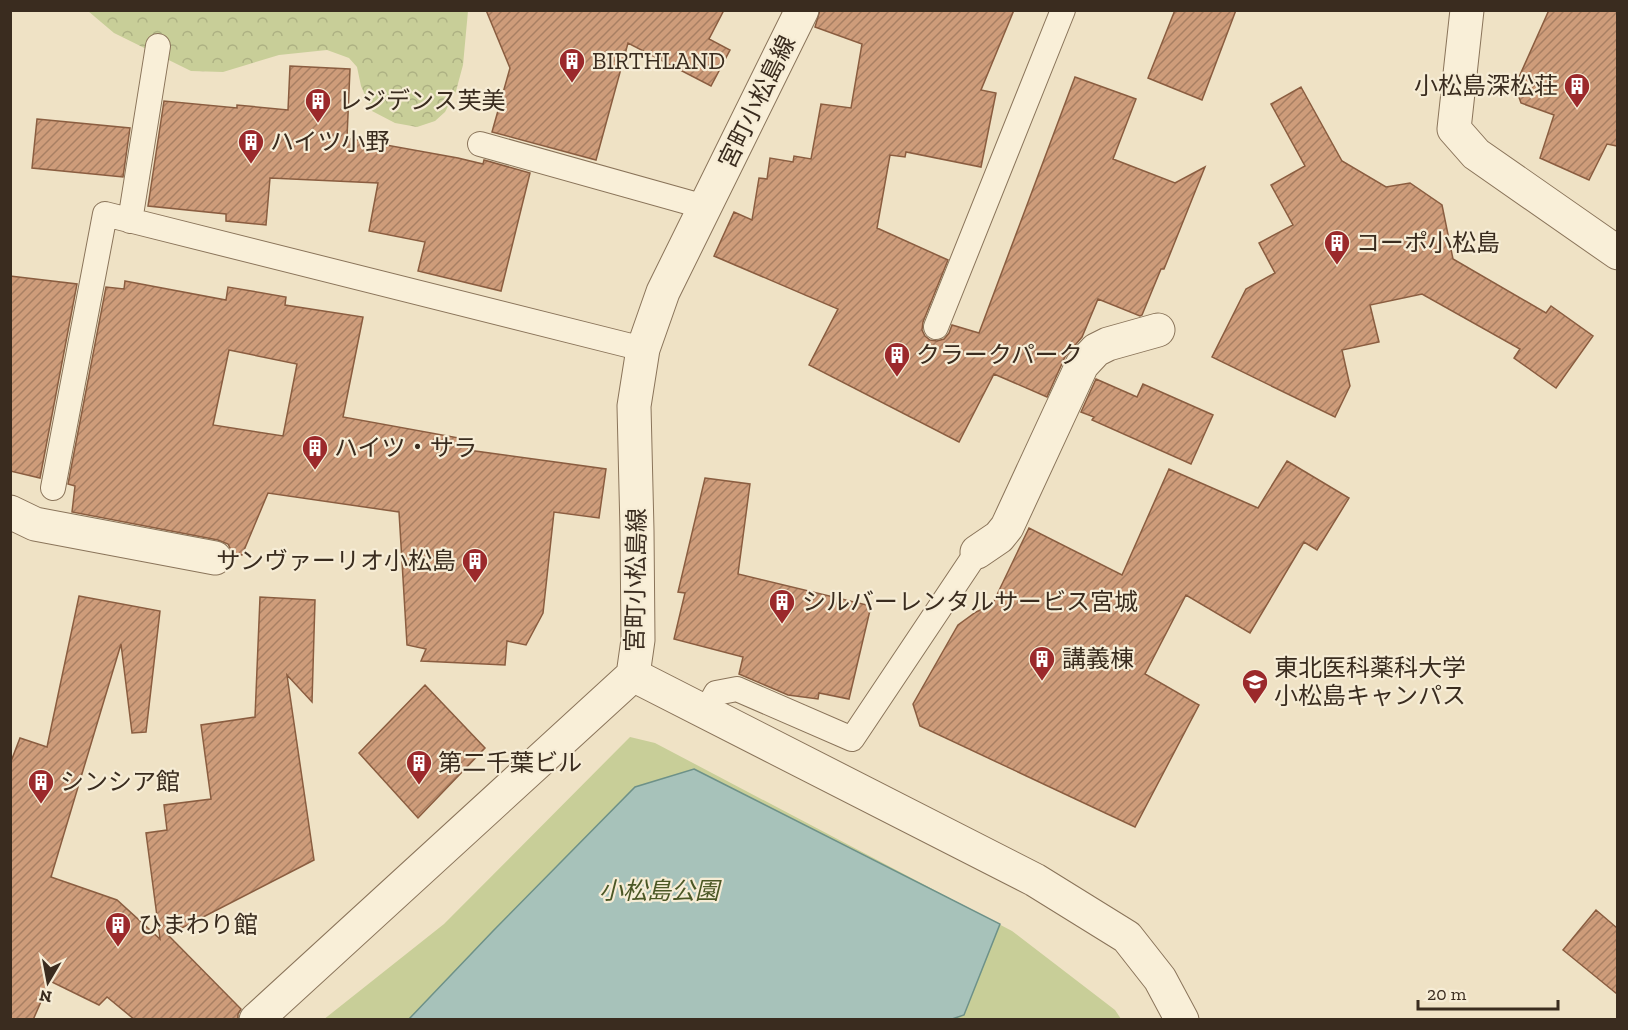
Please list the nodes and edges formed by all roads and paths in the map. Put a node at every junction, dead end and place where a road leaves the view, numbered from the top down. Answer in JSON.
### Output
{"nodes":[{"id":1,"x":802,"y":10,"type":"edge"},
{"id":2,"x":1063,"y":10,"type":"edge"},
{"id":3,"x":1467,"y":10,"type":"edge"},
{"id":4,"x":158,"y":46,"type":"dead end"},
{"id":5,"x":480,"y":144,"type":"dead end"},
{"id":6,"x":705,"y":207,"type":"junction"},
{"id":7,"x":130,"y":220,"type":"junction"},
{"id":8,"x":1617,"y":253,"type":"edge"},
{"id":9,"x":936,"y":327,"type":"dead end"},
{"id":10,"x":1158,"y":330,"type":"dead end"},
{"id":11,"x":643,"y":349,"type":"junction"},
{"id":12,"x":53,"y":488,"type":"dead end"},
{"id":13,"x":10,"y":512,"type":"edge"},
{"id":14,"x":977,"y":552,"type":"joint"},
{"id":15,"x":214,"y":558,"type":"dead end"},
{"id":16,"x":633,"y":675,"type":"junction"},
{"id":17,"x":706,"y":711,"type":"junction"},
{"id":18,"x":256,"y":1020,"type":"edge"},
{"id":19,"x":1182,"y":1020,"type":"edge"}],
"edges":[{"from":1,"to":6,"type":"street","name":"宮町小松島線"},
{"from":2,"to":9,"type":"lane"},
{"from":3,"to":8,"type":"street"},
{"from":4,"to":7,"type":"lane"},
{"from":5,"to":6,"type":"lane"},
{"from":6,"to":11,"type":"street","name":"宮町小松島線"},
{"from":7,"to":11,"type":"lane"},
{"from":7,"to":12,"type":"lane"},
{"from":10,"to":14,"type":"street"},
{"from":11,"to":16,"type":"street","name":"宮町小松島線"},
{"from":13,"to":15,"type":"street"},
{"from":14,"to":17,"type":"lane"},
{"from":16,"to":17,"type":"street"},
{"from":16,"to":18,"type":"street","name":"宮町小松島線"},
{"from":17,"to":19,"type":"street"}]}
